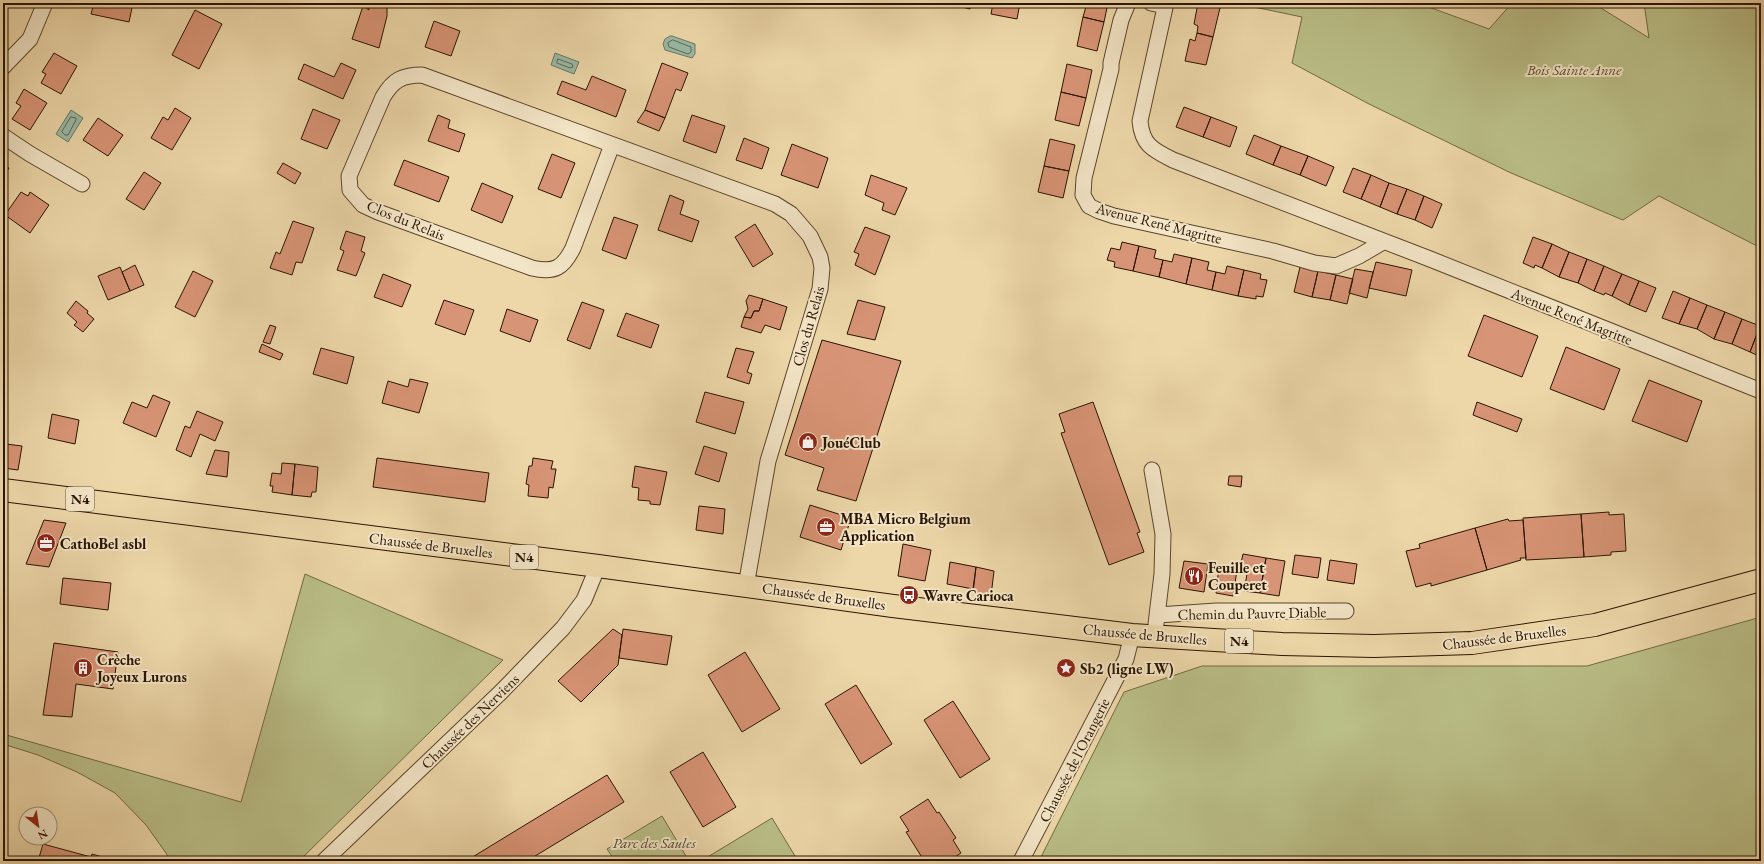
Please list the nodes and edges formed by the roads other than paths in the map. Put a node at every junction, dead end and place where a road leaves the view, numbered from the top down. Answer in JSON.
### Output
{"nodes":[{"id":1,"x":45,"y":3,"type":"edge"},
{"id":2,"x":1128,"y":3,"type":"edge"},
{"id":3,"x":1150,"y":3,"type":"edge"},
{"id":4,"x":1166,"y":5,"type":"edge"},
{"id":5,"x":3,"y":67,"type":"edge"},
{"id":6,"x":3,"y":136,"type":"edge"},
{"id":7,"x":612,"y":145,"type":"junction"},
{"id":8,"x":82,"y":184,"type":"dead end"},
{"id":9,"x":1383,"y":242,"type":"junction"},
{"id":10,"x":1761,"y":391,"type":"edge"},
{"id":11,"x":1152,"y":470,"type":"dead end"},
{"id":12,"x":3,"y":490,"type":"edge"},
{"id":13,"x":598,"y":566,"type":"junction"},
{"id":14,"x":1761,"y":580,"type":"edge"},
{"id":15,"x":746,"y":586,"type":"junction"},
{"id":16,"x":1346,"y":611,"type":"dead end"},
{"id":17,"x":1158,"y":615,"type":"junction"},
{"id":18,"x":1132,"y":635,"type":"junction"},
{"id":19,"x":1154,"y":636,"type":"junction"},
{"id":20,"x":324,"y":861,"type":"edge"},
{"id":21,"x":1021,"y":861,"type":"edge"}],
"edges":[{"from":1,"to":5,"type":"street"},
{"from":2,"to":9,"type":"street","name":"Avenue René Magritte"},
{"from":3,"to":4,"type":"street","name":"Avenue René Magritte"},
{"from":4,"to":9,"type":"street","name":"Avenue René Magritte"},
{"from":6,"to":8,"type":"street"},
{"from":7,"to":7,"type":"street","name":"Clos du Relais"},
{"from":7,"to":15,"type":"street","name":"Clos du Relais"},
{"from":9,"to":10,"type":"street","name":"Avenue René Magritte"},
{"from":11,"to":17,"type":"street"},
{"from":12,"to":13,"type":"main road","name":"Chaussée de Bruxelles","number":"N4"},
{"from":13,"to":15,"type":"main road","name":"Chaussée de Bruxelles","number":"N4"},
{"from":13,"to":20,"type":"street","name":"Chaussée des Nerviens"},
{"from":14,"to":19,"type":"main road","name":"Chaussée de Bruxelles","number":"N4"},
{"from":15,"to":18,"type":"main road","name":"Chaussée de Bruxelles","number":"N4"},
{"from":16,"to":17,"type":"street","name":"Chemin du Pauvre Diable"},
{"from":17,"to":19,"type":"street"},
{"from":18,"to":19,"type":"main road","name":"Chaussée de Bruxelles","number":"N4"},
{"from":18,"to":21,"type":"street","name":"Chaussée de l'Orangerie"}]}
